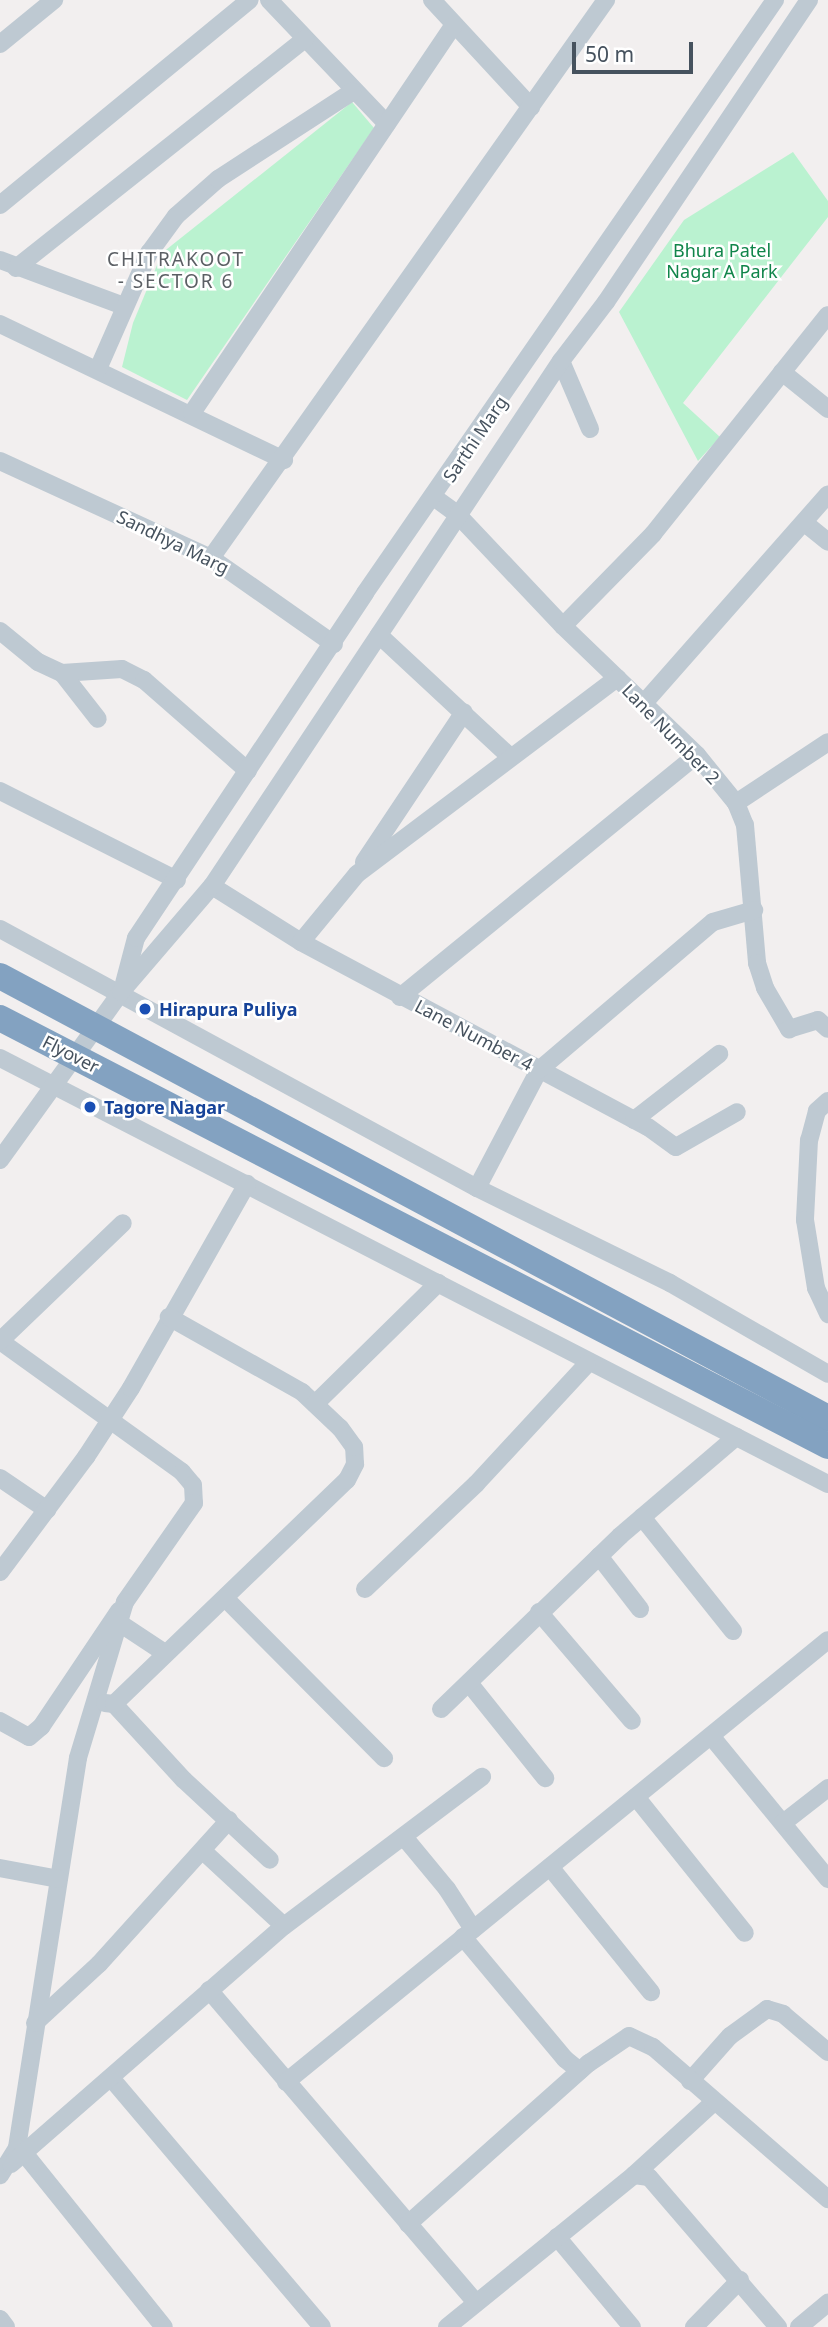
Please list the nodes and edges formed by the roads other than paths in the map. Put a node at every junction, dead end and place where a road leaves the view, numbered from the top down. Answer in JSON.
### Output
{"nodes":[{"id":1,"x":54,"y":0,"type":"edge"},
{"id":2,"x":250,"y":0,"type":"edge"},
{"id":3,"x":269,"y":0,"type":"edge"},
{"id":4,"x":432,"y":0,"type":"edge"},
{"id":5,"x":606,"y":0,"type":"edge"},
{"id":6,"x":775,"y":0,"type":"edge"},
{"id":7,"x":808,"y":0,"type":"edge"},
{"id":8,"x":454,"y":25,"type":"junction"},
{"id":9,"x":305,"y":38,"type":"junction"},
{"id":10,"x":0,"y":44,"type":"edge"},
{"id":11,"x":352,"y":92,"type":"junction"},
{"id":12,"x":531,"y":107,"type":"junction"},
{"id":13,"x":387,"y":124,"type":"junction"},
{"id":14,"x":0,"y":205,"type":"edge"},
{"id":15,"x":8,"y":264,"type":"edge"},
{"id":16,"x":124,"y":306,"type":"junction"},
{"id":17,"x":828,"y":314,"type":"edge"},
{"id":18,"x":0,"y":324,"type":"edge"},
{"id":19,"x":561,"y":360,"type":"junction"},
{"id":20,"x":98,"y":369,"type":"junction"},
{"id":21,"x":782,"y":372,"type":"junction"},
{"id":22,"x":828,"y":409,"type":"edge"},
{"id":23,"x":192,"y":413,"type":"junction"},
{"id":24,"x":590,"y":429,"type":"dead end"},
{"id":25,"x":284,"y":460,"type":"junction"},
{"id":26,"x":0,"y":461,"type":"edge"},
{"id":27,"x":828,"y":494,"type":"edge"},
{"id":28,"x":435,"y":498,"type":"junction"},
{"id":29,"x":457,"y":514,"type":"junction"},
{"id":30,"x":806,"y":524,"type":"junction"},
{"id":31,"x":828,"y":542,"type":"edge"},
{"id":32,"x":211,"y":558,"type":"junction"},
{"id":33,"x":563,"y":626,"type":"junction"},
{"id":34,"x":0,"y":631,"type":"edge"},
{"id":35,"x":379,"y":635,"type":"junction"},
{"id":36,"x":334,"y":644,"type":"junction"},
{"id":37,"x":62,"y":673,"type":"junction"},
{"id":38,"x":617,"y":678,"type":"junction"},
{"id":39,"x":644,"y":703,"type":"junction"},
{"id":40,"x":464,"y":712,"type":"junction"},
{"id":41,"x":98,"y":719,"type":"dead end"},
{"id":42,"x":826,"y":745,"type":"edge"},
{"id":43,"x":697,"y":755,"type":"junction"},
{"id":44,"x":509,"y":756,"type":"junction"},
{"id":45,"x":248,"y":771,"type":"junction"},
{"id":46,"x":0,"y":791,"type":"edge"},
{"id":47,"x":737,"y":803,"type":"junction"},
{"id":48,"x":357,"y":874,"type":"junction"},
{"id":49,"x":177,"y":880,"type":"junction"},
{"id":50,"x":212,"y":886,"type":"junction"},
{"id":51,"x":754,"y":910,"type":"junction"},
{"id":52,"x":0,"y":929,"type":"edge"},
{"id":53,"x":301,"y":942,"type":"junction"},
{"id":54,"x":0,"y":976,"type":"edge"},
{"id":55,"x":121,"y":992,"type":"junction"},
{"id":56,"x":400,"y":997,"type":"junction"},
{"id":57,"x":0,"y":1018,"type":"edge"},
{"id":58,"x":828,"y":1029,"type":"edge"},
{"id":59,"x":719,"y":1054,"type":"dead end"},
{"id":60,"x":0,"y":1058,"type":"edge"},
{"id":61,"x":539,"y":1070,"type":"junction"},
{"id":62,"x":53,"y":1088,"type":"junction"},
{"id":63,"x":828,"y":1101,"type":"edge"},
{"id":64,"x":737,"y":1112,"type":"dead end"},
{"id":65,"x":634,"y":1120,"type":"junction"},
{"id":66,"x":0,"y":1160,"type":"edge"},
{"id":67,"x":247,"y":1184,"type":"junction"},
{"id":68,"x":478,"y":1188,"type":"junction"},
{"id":69,"x":123,"y":1223,"type":"dead end"},
{"id":70,"x":438,"y":1283,"type":"junction"},
{"id":71,"x":828,"y":1314,"type":"edge"},
{"id":72,"x":169,"y":1317,"type":"junction"},
{"id":73,"x":0,"y":1341,"type":"edge"},
{"id":74,"x":587,"y":1364,"type":"junction"},
{"id":75,"x":828,"y":1374,"type":"edge"},
{"id":76,"x":315,"y":1404,"type":"junction"},
{"id":77,"x":826,"y":1411,"type":"edge"},
{"id":78,"x":110,"y":1419,"type":"junction"},
{"id":79,"x":736,"y":1437,"type":"junction"},
{"id":80,"x":828,"y":1446,"type":"edge"},
{"id":81,"x":0,"y":1478,"type":"edge"},
{"id":82,"x":828,"y":1484,"type":"edge"},
{"id":83,"x":47,"y":1510,"type":"junction"},
{"id":84,"x":642,"y":1517,"type":"junction"},
{"id":85,"x":599,"y":1556,"type":"junction"},
{"id":86,"x":0,"y":1572,"type":"edge"},
{"id":87,"x":365,"y":1589,"type":"dead end"},
{"id":88,"x":227,"y":1600,"type":"junction"},
{"id":89,"x":125,"y":1602,"type":"junction"},
{"id":90,"x":640,"y":1609,"type":"dead end"},
{"id":91,"x":539,"y":1612,"type":"junction"},
{"id":92,"x":121,"y":1625,"type":"junction"},
{"id":93,"x":733,"y":1632,"type":"dead end"},
{"id":94,"x":828,"y":1640,"type":"edge"},
{"id":95,"x":165,"y":1653,"type":"junction"},
{"id":96,"x":469,"y":1683,"type":"junction"},
{"id":97,"x":94,"y":1701,"type":"junction"},
{"id":98,"x":114,"y":1704,"type":"junction"},
{"id":99,"x":441,"y":1709,"type":"dead end"},
{"id":100,"x":0,"y":1721,"type":"edge"},
{"id":101,"x":632,"y":1721,"type":"dead end"},
{"id":102,"x":711,"y":1736,"type":"junction"},
{"id":103,"x":384,"y":1758,"type":"dead end"},
{"id":104,"x":482,"y":1777,"type":"dead end"},
{"id":105,"x":545,"y":1778,"type":"dead end"},
{"id":106,"x":828,"y":1788,"type":"edge"},
{"id":107,"x":636,"y":1797,"type":"junction"},
{"id":108,"x":229,"y":1820,"type":"junction"},
{"id":109,"x":783,"y":1823,"type":"junction"},
{"id":110,"x":404,"y":1837,"type":"junction"},
{"id":111,"x":203,"y":1851,"type":"junction"},
{"id":112,"x":270,"y":1860,"type":"dead end"},
{"id":113,"x":550,"y":1867,"type":"junction"},
{"id":114,"x":0,"y":1868,"type":"edge"},
{"id":115,"x":58,"y":1879,"type":"junction"},
{"id":116,"x":828,"y":1879,"type":"edge"},
{"id":117,"x":284,"y":1926,"type":"junction"},
{"id":118,"x":468,"y":1933,"type":"junction"},
{"id":119,"x":745,"y":1933,"type":"dead end"},
{"id":120,"x":209,"y":1990,"type":"junction"},
{"id":121,"x":651,"y":1993,"type":"dead end"},
{"id":122,"x":35,"y":2023,"type":"junction"},
{"id":123,"x":828,"y":2052,"type":"edge"},
{"id":124,"x":580,"y":2071,"type":"junction"},
{"id":125,"x":111,"y":2078,"type":"junction"},
{"id":126,"x":690,"y":2081,"type":"junction"},
{"id":127,"x":286,"y":2082,"type":"junction"},
{"id":128,"x":714,"y":2102,"type":"junction"},
{"id":129,"x":12,"y":2164,"type":"edge"},
{"id":130,"x":634,"y":2175,"type":"junction"},
{"id":131,"x":828,"y":2199,"type":"edge"},
{"id":132,"x":408,"y":2224,"type":"junction"},
{"id":133,"x":557,"y":2237,"type":"junction"},
{"id":134,"x":740,"y":2280,"type":"junction"},
{"id":135,"x":828,"y":2302,"type":"edge"},
{"id":136,"x":476,"y":2303,"type":"junction"},
{"id":137,"x":0,"y":2319,"type":"edge"},
{"id":138,"x":6,"y":2327,"type":"edge"},
{"id":139,"x":164,"y":2327,"type":"edge"},
{"id":140,"x":322,"y":2327,"type":"edge"},
{"id":141,"x":447,"y":2327,"type":"edge"},
{"id":142,"x":632,"y":2327,"type":"edge"},
{"id":143,"x":694,"y":2327,"type":"edge"},
{"id":144,"x":778,"y":2327,"type":"edge"},
{"id":145,"x":799,"y":2327,"type":"edge"}],
"edges":[{"from":1,"to":10,"type":"street"},
{"from":2,"to":14,"type":"street"},
{"from":3,"to":9,"type":"street"},
{"from":4,"to":8,"type":"street"},
{"from":5,"to":12,"type":"street"},
{"from":6,"to":28,"type":"street","name":"Sarthi Marg"},
{"from":7,"to":19,"type":"street","name":"Sarthi Marg"},
{"from":8,"to":12,"type":"street"},
{"from":8,"to":13,"type":"street"},
{"from":9,"to":11,"type":"street"},
{"from":9,"to":15,"type":"street"},
{"from":11,"to":13,"type":"street"},
{"from":11,"to":16,"type":"street"},
{"from":12,"to":25,"type":"street"},
{"from":13,"to":23,"type":"street"},
{"from":15,"to":16,"type":"street"},
{"from":16,"to":20,"type":"street"},
{"from":17,"to":21,"type":"street"},
{"from":18,"to":20,"type":"street"},
{"from":19,"to":24,"type":"street"},
{"from":19,"to":29,"type":"street","name":"Sarthi Marg"},
{"from":20,"to":23,"type":"street"},
{"from":21,"to":22,"type":"street"},
{"from":21,"to":33,"type":"street"},
{"from":23,"to":25,"type":"street"},
{"from":25,"to":32,"type":"street"},
{"from":26,"to":32,"type":"street","name":"Sandhya Marg"},
{"from":27,"to":30,"type":"street"},
{"from":28,"to":29,"type":"street","name":"Lane Number 2"},
{"from":28,"to":36,"type":"street","name":"Sarthi Marg"},
{"from":29,"to":33,"type":"street","name":"Lane Number 2"},
{"from":29,"to":35,"type":"street","name":"Sarthi Marg"},
{"from":30,"to":31,"type":"street"},
{"from":30,"to":39,"type":"street"},
{"from":32,"to":36,"type":"street","name":"Sandhya Marg"},
{"from":33,"to":38,"type":"street","name":"Lane Number 2"},
{"from":34,"to":37,"type":"street"},
{"from":35,"to":40,"type":"street"},
{"from":35,"to":50,"type":"street","name":"Sarthi Marg"},
{"from":36,"to":45,"type":"street","name":"Sarthi Marg"},
{"from":37,"to":41,"type":"street"},
{"from":37,"to":45,"type":"street"},
{"from":38,"to":39,"type":"street","name":"Lane Number 2"},
{"from":38,"to":44,"type":"street"},
{"from":39,"to":43,"type":"street","name":"Lane Number 2"},
{"from":40,"to":44,"type":"street"},
{"from":40,"to":48,"type":"street"},
{"from":42,"to":47,"type":"street"},
{"from":43,"to":47,"type":"street","name":"Lane Number 2"},
{"from":43,"to":56,"type":"street"},
{"from":44,"to":48,"type":"street"},
{"from":45,"to":49,"type":"street","name":"Sarthi Marg"},
{"from":46,"to":49,"type":"street"},
{"from":47,"to":51,"type":"street","name":"Lane Number 2"},
{"from":48,"to":53,"type":"street"},
{"from":49,"to":55,"type":"street","name":"Sarthi Marg"},
{"from":50,"to":53,"type":"street","name":"Lane Number 4"},
{"from":50,"to":55,"type":"street","name":"Sarthi Marg"},
{"from":51,"to":58,"type":"street","name":"Lane Number 2"},
{"from":51,"to":61,"type":"street"},
{"from":52,"to":55,"type":"street"},
{"from":53,"to":56,"type":"street","name":"Lane Number 4"},
{"from":54,"to":77,"type":"highway","name":"Flyover"},
{"from":55,"to":62,"type":"street"},
{"from":55,"to":68,"type":"street"},
{"from":56,"to":61,"type":"street","name":"Lane Number 4"},
{"from":57,"to":80,"type":"highway","name":"Flyover"},
{"from":59,"to":65,"type":"street"},
{"from":60,"to":62,"type":"street"},
{"from":61,"to":65,"type":"street","name":"Lane Number 4"},
{"from":61,"to":68,"type":"street"},
{"from":62,"to":66,"type":"street"},
{"from":62,"to":67,"type":"street"},
{"from":63,"to":71,"type":"street"},
{"from":64,"to":65,"type":"street","name":"Lane Number 4"},
{"from":67,"to":70,"type":"street"},
{"from":67,"to":72,"type":"street"},
{"from":68,"to":75,"type":"street"},
{"from":69,"to":73,"type":"street"},
{"from":70,"to":74,"type":"street"},
{"from":70,"to":76,"type":"street"},
{"from":72,"to":76,"type":"street"},
{"from":72,"to":78,"type":"street"},
{"from":73,"to":78,"type":"street"},
{"from":74,"to":79,"type":"street"},
{"from":74,"to":87,"type":"street"},
{"from":76,"to":88,"type":"street"},
{"from":78,"to":83,"type":"street"},
{"from":78,"to":89,"type":"street"},
{"from":79,"to":82,"type":"street"},
{"from":79,"to":84,"type":"street"},
{"from":81,"to":83,"type":"street"},
{"from":83,"to":86,"type":"street"},
{"from":84,"to":85,"type":"street"},
{"from":84,"to":93,"type":"street"},
{"from":85,"to":90,"type":"street"},
{"from":85,"to":91,"type":"street"},
{"from":88,"to":95,"type":"street"},
{"from":88,"to":103,"type":"street"},
{"from":89,"to":92,"type":"street"},
{"from":89,"to":100,"type":"street"},
{"from":91,"to":96,"type":"street"},
{"from":91,"to":101,"type":"street"},
{"from":92,"to":95,"type":"street"},
{"from":92,"to":97,"type":"street"},
{"from":94,"to":102,"type":"street"},
{"from":95,"to":98,"type":"street"},
{"from":96,"to":99,"type":"street"},
{"from":96,"to":105,"type":"street"},
{"from":97,"to":98,"type":"street"},
{"from":97,"to":115,"type":"street"},
{"from":98,"to":108,"type":"street"},
{"from":102,"to":107,"type":"street"},
{"from":102,"to":109,"type":"street"},
{"from":104,"to":110,"type":"street"},
{"from":106,"to":109,"type":"street"},
{"from":107,"to":113,"type":"street"},
{"from":107,"to":119,"type":"street"},
{"from":108,"to":111,"type":"street"},
{"from":108,"to":112,"type":"street"},
{"from":109,"to":116,"type":"street"},
{"from":110,"to":117,"type":"street"},
{"from":110,"to":118,"type":"street"},
{"from":111,"to":117,"type":"street"},
{"from":111,"to":122,"type":"street"},
{"from":113,"to":118,"type":"street"},
{"from":113,"to":121,"type":"street"},
{"from":114,"to":115,"type":"street"},
{"from":115,"to":122,"type":"street"},
{"from":117,"to":120,"type":"street"},
{"from":118,"to":124,"type":"street"},
{"from":118,"to":127,"type":"street"},
{"from":120,"to":125,"type":"street"},
{"from":120,"to":127,"type":"street"},
{"from":122,"to":129,"type":"street"},
{"from":123,"to":126,"type":"street"},
{"from":124,"to":126,"type":"street"},
{"from":124,"to":132,"type":"street"},
{"from":125,"to":129,"type":"street"},
{"from":125,"to":140,"type":"street"},
{"from":126,"to":128,"type":"street"},
{"from":127,"to":132,"type":"street"},
{"from":128,"to":130,"type":"street"},
{"from":128,"to":131,"type":"street"},
{"from":129,"to":139,"type":"street"},
{"from":130,"to":133,"type":"street"},
{"from":130,"to":134,"type":"street"},
{"from":132,"to":136,"type":"street"},
{"from":133,"to":136,"type":"street"},
{"from":133,"to":142,"type":"street"},
{"from":134,"to":143,"type":"street"},
{"from":134,"to":144,"type":"street"},
{"from":135,"to":145,"type":"street"},
{"from":136,"to":141,"type":"street"},
{"from":137,"to":138,"type":"street"}]}
